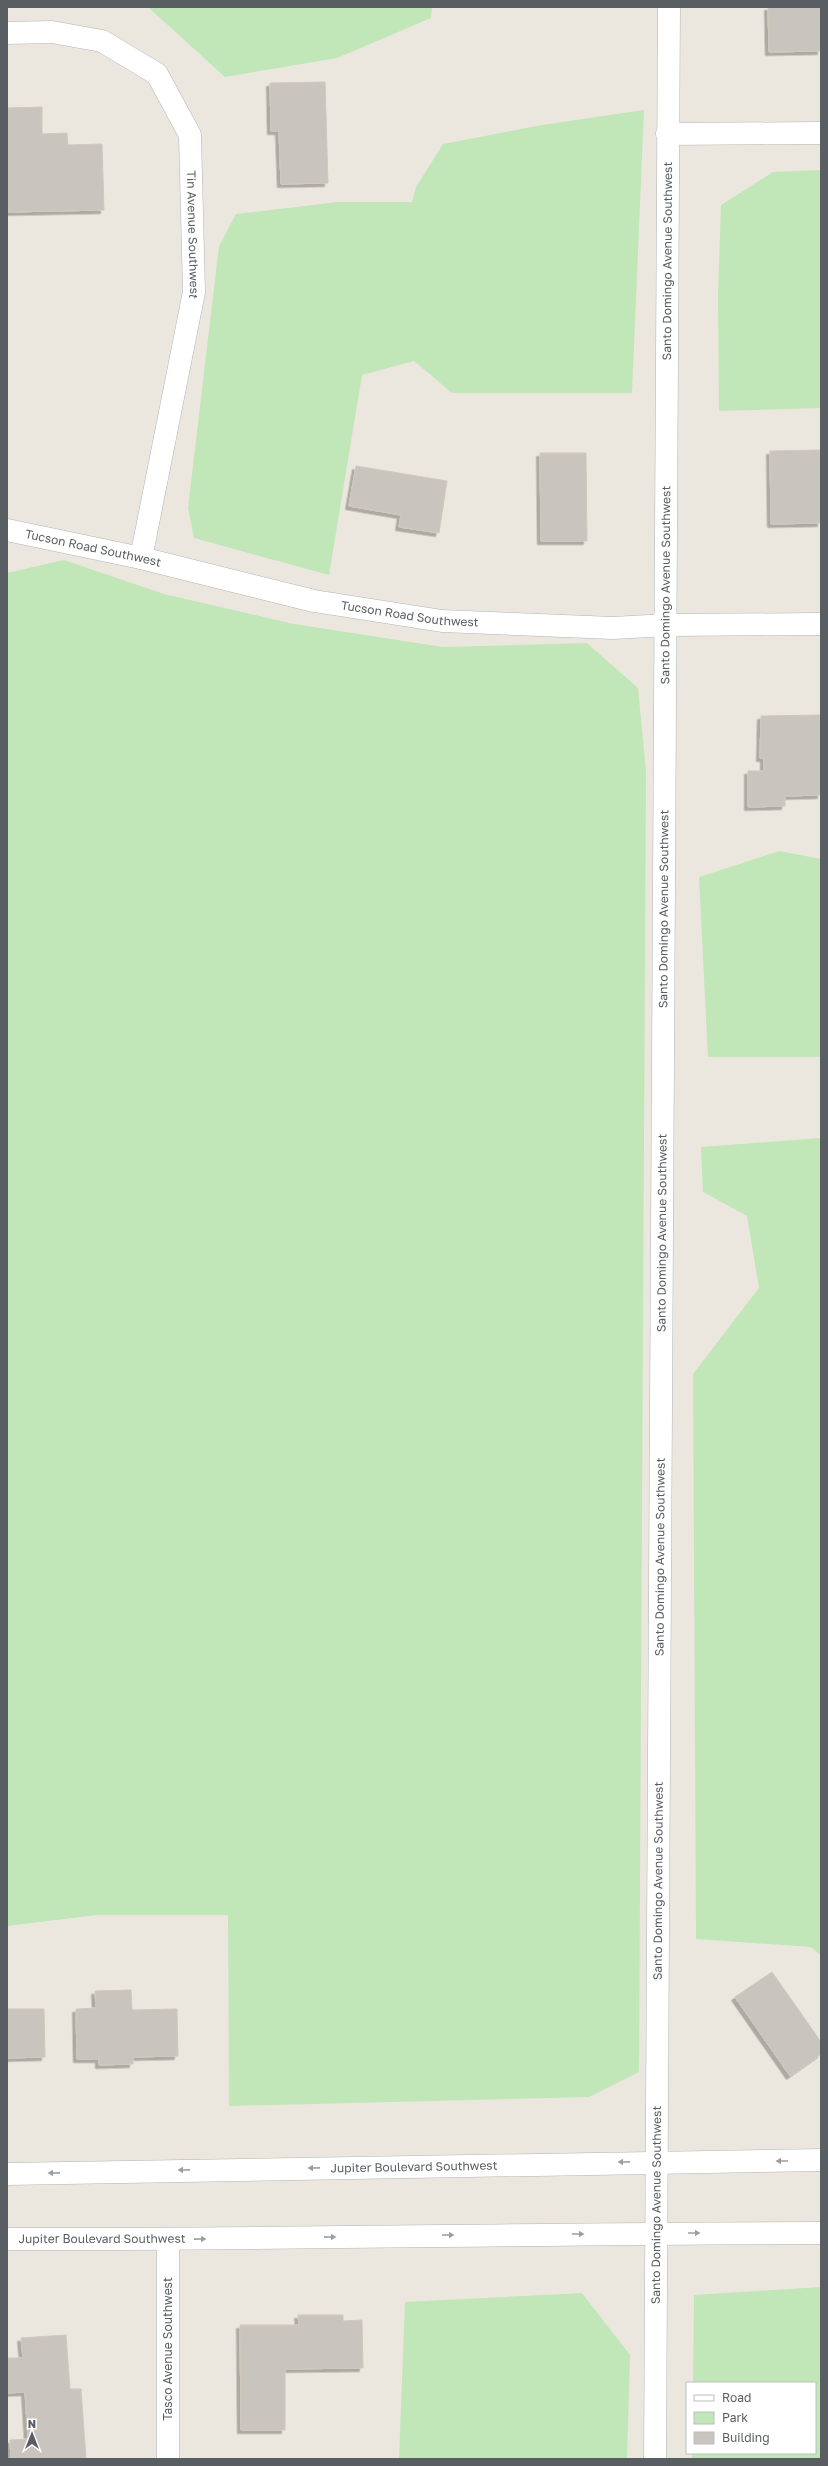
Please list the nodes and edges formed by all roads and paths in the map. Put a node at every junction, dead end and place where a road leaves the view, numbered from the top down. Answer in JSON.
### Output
{"nodes":[{"id":1,"x":669,"y":7,"type":"edge"},
{"id":2,"x":7,"y":33,"type":"edge"},
{"id":3,"x":821,"y":133,"type":"edge"},
{"id":4,"x":667,"y":134,"type":"junction"},
{"id":5,"x":7,"y":530,"type":"edge"},
{"id":6,"x":141,"y":558,"type":"junction"},
{"id":7,"x":821,"y":624,"type":"edge"},
{"id":8,"x":667,"y":625,"type":"junction"},
{"id":9,"x":821,"y":2160,"type":"edge"},
{"id":10,"x":656,"y":2162,"type":"junction"},
{"id":11,"x":7,"y":2174,"type":"edge"},
{"id":12,"x":656,"y":2233,"type":"junction"},
{"id":13,"x":821,"y":2233,"type":"edge"},
{"id":14,"x":7,"y":2239,"type":"edge"},
{"id":15,"x":168,"y":2240,"type":"junction"},
{"id":16,"x":168,"y":2459,"type":"edge"},
{"id":17,"x":655,"y":2459,"type":"edge"}],
"edges":[{"from":1,"to":4,"type":"street","name":"Santo Domingo Avenue Southwest"},
{"from":2,"to":6,"type":"street","name":"Tin Avenue Southwest"},
{"from":3,"to":4,"type":"street"},
{"from":4,"to":8,"type":"street","name":"Santo Domingo Avenue Southwest"},
{"from":5,"to":6,"type":"street","name":"Tucson Road Southwest"},
{"from":6,"to":8,"type":"street","name":"Tucson Road Southwest"},
{"from":7,"to":8,"type":"street","name":"Tucson Road Southwest"},
{"from":8,"to":10,"type":"street","name":"Santo Domingo Avenue Southwest"},
{"from":9,"to":10,"type":"street","name":"Jupiter Boulevard Southwest","one_way":true},
{"from":10,"to":11,"type":"street","name":"Jupiter Boulevard Southwest","one_way":true},
{"from":10,"to":12,"type":"street","name":"Santo Domingo Avenue Southwest"},
{"from":12,"to":13,"type":"street","name":"Jupiter Boulevard Southwest","one_way":true},
{"from":15,"to":12,"type":"street","name":"Jupiter Boulevard Southwest","one_way":true},
{"from":12,"to":17,"type":"street","name":"Santo Domingo Avenue Southwest"},
{"from":14,"to":15,"type":"street","name":"Jupiter Boulevard Southwest"},
{"from":15,"to":16,"type":"street","name":"Tasco Avenue Southwest"}]}
